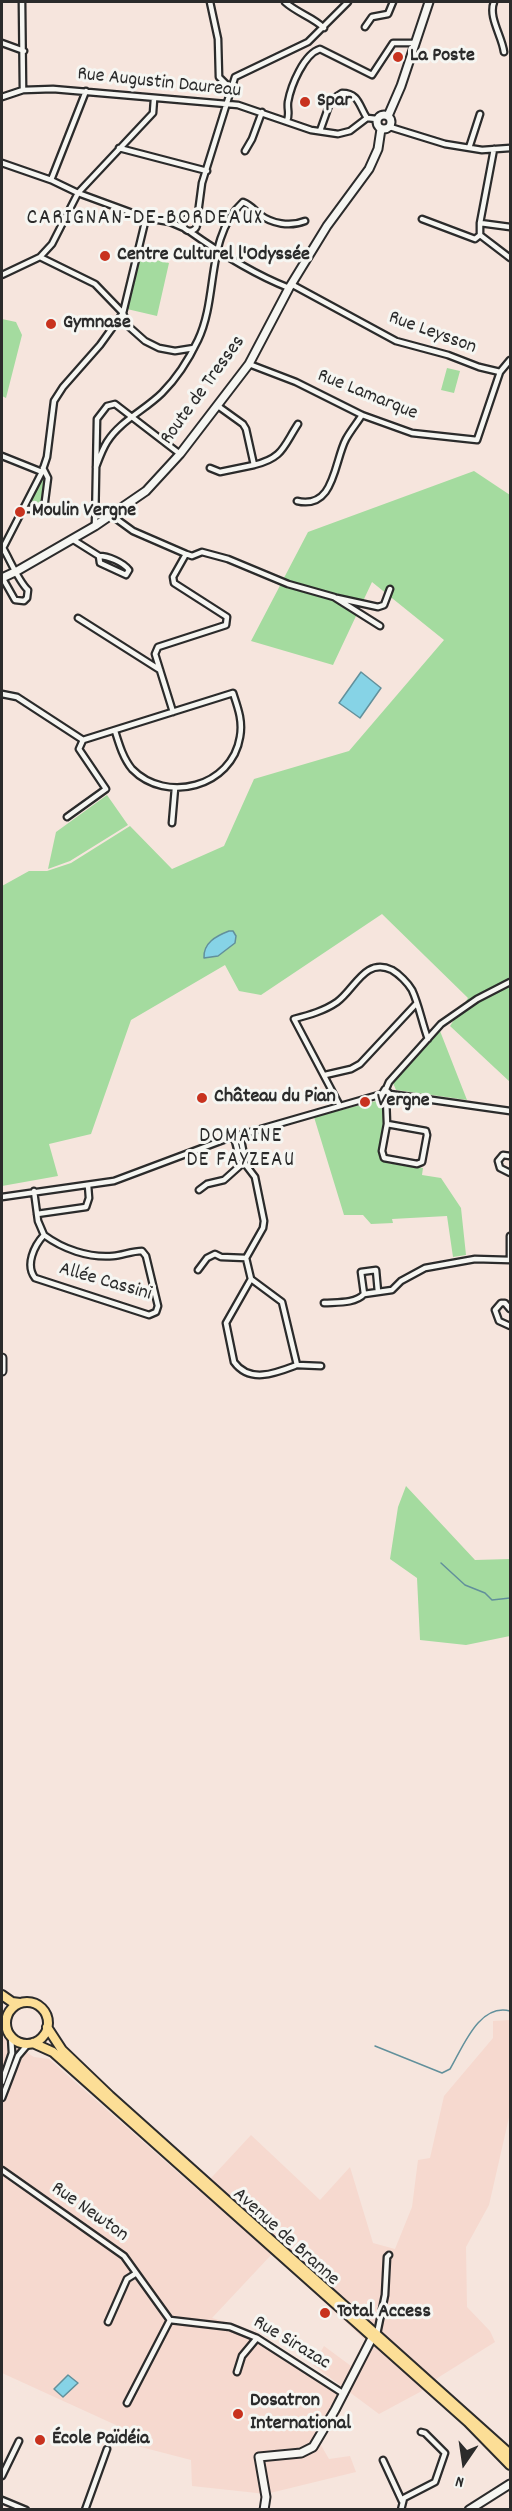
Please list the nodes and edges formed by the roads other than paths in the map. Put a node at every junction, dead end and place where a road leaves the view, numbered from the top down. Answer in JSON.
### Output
{"nodes":[{"id":1,"x":22,"y":2,"type":"edge"},
{"id":2,"x":210,"y":2,"type":"edge"},
{"id":3,"x":285,"y":2,"type":"edge"},
{"id":4,"x":348,"y":2,"type":"edge"},
{"id":5,"x":393,"y":2,"type":"edge"},
{"id":6,"x":429,"y":2,"type":"edge"},
{"id":7,"x":494,"y":2,"type":"edge"},
{"id":8,"x":365,"y":27,"type":"dead end"},
{"id":9,"x":324,"y":28,"type":"junction"},
{"id":10,"x":415,"y":43,"type":"junction"},
{"id":11,"x":2,"y":44,"type":"edge"},
{"id":12,"x":24,"y":51,"type":"junction"},
{"id":13,"x":504,"y":52,"type":"dead end"},
{"id":14,"x":231,"y":89,"type":"junction"},
{"id":15,"x":23,"y":90,"type":"junction"},
{"id":16,"x":86,"y":92,"type":"junction"},
{"id":17,"x":2,"y":97,"type":"edge"},
{"id":18,"x":154,"y":99,"type":"junction"},
{"id":19,"x":227,"y":105,"type":"junction"},
{"id":20,"x":262,"y":112,"type":"junction"},
{"id":21,"x":480,"y":114,"type":"dead end"},
{"id":22,"x":388,"y":116,"type":"junction"},
{"id":23,"x":367,"y":118,"type":"junction"},
{"id":24,"x":377,"y":119,"type":"junction"},
{"id":25,"x":287,"y":121,"type":"junction"},
{"id":26,"x":390,"y":127,"type":"junction"},
{"id":27,"x":381,"y":129,"type":"junction"},
{"id":28,"x":320,"y":131,"type":"junction"},
{"id":29,"x":119,"y":148,"type":"junction"},
{"id":30,"x":469,"y":148,"type":"junction"},
{"id":31,"x":510,"y":148,"type":"edge"},
{"id":32,"x":494,"y":149,"type":"junction"},
{"id":33,"x":245,"y":151,"type":"dead end"},
{"id":34,"x":2,"y":163,"type":"edge"},
{"id":35,"x":207,"y":171,"type":"junction"},
{"id":36,"x":51,"y":180,"type":"junction"},
{"id":37,"x":78,"y":193,"type":"junction"},
{"id":38,"x":199,"y":206,"type":"junction"},
{"id":39,"x":146,"y":218,"type":"junction"},
{"id":40,"x":186,"y":218,"type":"junction"},
{"id":41,"x":422,"y":219,"type":"dead end"},
{"id":42,"x":305,"y":221,"type":"dead end"},
{"id":43,"x":170,"y":222,"type":"junction"},
{"id":44,"x":480,"y":223,"type":"junction"},
{"id":45,"x":197,"y":224,"type":"junction"},
{"id":46,"x":510,"y":227,"type":"edge"},
{"id":47,"x":187,"y":229,"type":"junction"},
{"id":48,"x":480,"y":235,"type":"junction"},
{"id":49,"x":201,"y":240,"type":"junction"},
{"id":50,"x":216,"y":250,"type":"junction"},
{"id":51,"x":40,"y":256,"type":"junction"},
{"id":52,"x":510,"y":258,"type":"edge"},
{"id":53,"x":2,"y":275,"type":"edge"},
{"id":54,"x":290,"y":286,"type":"junction"},
{"id":55,"x":123,"y":313,"type":"junction"},
{"id":56,"x":194,"y":348,"type":"junction"},
{"id":57,"x":510,"y":360,"type":"edge"},
{"id":58,"x":249,"y":364,"type":"junction"},
{"id":59,"x":500,"y":372,"type":"junction"},
{"id":60,"x":218,"y":406,"type":"junction"},
{"id":61,"x":362,"y":415,"type":"junction"},
{"id":62,"x":133,"y":418,"type":"junction"},
{"id":63,"x":298,"y":424,"type":"dead end"},
{"id":64,"x":180,"y":453,"type":"junction"},
{"id":65,"x":2,"y":456,"type":"edge"},
{"id":66,"x":254,"y":465,"type":"junction"},
{"id":67,"x":96,"y":467,"type":"junction"},
{"id":68,"x":210,"y":468,"type":"dead end"},
{"id":69,"x":42,"y":470,"type":"junction"},
{"id":70,"x":297,"y":501,"type":"dead end"},
{"id":71,"x":24,"y":508,"type":"junction"},
{"id":72,"x":111,"y":515,"type":"junction"},
{"id":73,"x":95,"y":526,"type":"junction"},
{"id":74,"x":72,"y":539,"type":"junction"},
{"id":75,"x":2,"y":548,"type":"edge"},
{"id":76,"x":186,"y":554,"type":"junction"},
{"id":77,"x":99,"y":556,"type":"junction"},
{"id":78,"x":16,"y":571,"type":"junction"},
{"id":79,"x":2,"y":577,"type":"edge"},
{"id":80,"x":390,"y":589,"type":"dead end"},
{"id":81,"x":334,"y":597,"type":"junction"},
{"id":82,"x":78,"y":618,"type":"dead end"},
{"id":83,"x":380,"y":626,"type":"dead end"},
{"id":84,"x":160,"y":670,"type":"junction"},
{"id":85,"x":2,"y":694,"type":"edge"},
{"id":86,"x":173,"y":712,"type":"junction"},
{"id":87,"x":115,"y":732,"type":"junction"},
{"id":88,"x":84,"y":740,"type":"junction"},
{"id":89,"x":175,"y":788,"type":"junction"},
{"id":90,"x":67,"y":817,"type":"dead end"},
{"id":91,"x":172,"y":823,"type":"dead end"},
{"id":92,"x":510,"y":982,"type":"edge"},
{"id":93,"x":416,"y":1004,"type":"junction"},
{"id":94,"x":428,"y":1039,"type":"junction"},
{"id":95,"x":325,"y":1075,"type":"junction"},
{"id":96,"x":386,"y":1094,"type":"junction"},
{"id":97,"x":340,"y":1107,"type":"junction"},
{"id":98,"x":510,"y":1111,"type":"edge"},
{"id":99,"x":387,"y":1124,"type":"junction"},
{"id":100,"x":237,"y":1136,"type":"junction"},
{"id":101,"x":510,"y":1156,"type":"edge"},
{"id":102,"x":243,"y":1163,"type":"junction"},
{"id":103,"x":510,"y":1173,"type":"edge"},
{"id":104,"x":88,"y":1185,"type":"junction"},
{"id":105,"x":199,"y":1190,"type":"dead end"},
{"id":106,"x":34,"y":1191,"type":"junction"},
{"id":107,"x":2,"y":1197,"type":"edge"},
{"id":108,"x":37,"y":1214,"type":"junction"},
{"id":109,"x":44,"y":1234,"type":"junction"},
{"id":110,"x":510,"y":1236,"type":"edge"},
{"id":111,"x":246,"y":1258,"type":"junction"},
{"id":112,"x":510,"y":1260,"type":"edge"},
{"id":113,"x":198,"y":1269,"type":"dead end"},
{"id":114,"x":251,"y":1279,"type":"junction"},
{"id":115,"x":378,"y":1292,"type":"junction"},
{"id":116,"x":364,"y":1294,"type":"junction"},
{"id":117,"x":324,"y":1303,"type":"dead end"},
{"id":118,"x":510,"y":1310,"type":"edge"},
{"id":119,"x":510,"y":1326,"type":"edge"},
{"id":120,"x":2,"y":1358,"type":"edge"},
{"id":121,"x":297,"y":1365,"type":"junction"},
{"id":122,"x":321,"y":1366,"type":"dead end"},
{"id":123,"x":2,"y":1371,"type":"edge"},
{"id":124,"x":2,"y":1995,"type":"edge"},
{"id":125,"x":21,"y":2003,"type":"junction"},
{"id":126,"x":2,"y":2009,"type":"edge"},
{"id":127,"x":7,"y":2017,"type":"junction"},
{"id":128,"x":47,"y":2027,"type":"junction"},
{"id":129,"x":11,"y":2036,"type":"junction"},
{"id":130,"x":31,"y":2043,"type":"junction"},
{"id":131,"x":2,"y":2082,"type":"edge"},
{"id":132,"x":2,"y":2098,"type":"edge"},
{"id":133,"x":2,"y":2170,"type":"edge"},
{"id":134,"x":389,"y":2255,"type":"dead end"},
{"id":135,"x":135,"y":2274,"type":"junction"},
{"id":136,"x":170,"y":2320,"type":"junction"},
{"id":137,"x":108,"y":2322,"type":"dead end"},
{"id":138,"x":375,"y":2336,"type":"junction"},
{"id":139,"x":257,"y":2338,"type":"junction"},
{"id":140,"x":237,"y":2372,"type":"dead end"},
{"id":141,"x":344,"y":2394,"type":"junction"},
{"id":142,"x":127,"y":2403,"type":"dead end"},
{"id":143,"x":421,"y":2432,"type":"dead end"},
{"id":144,"x":19,"y":2441,"type":"dead end"},
{"id":145,"x":107,"y":2449,"type":"dead end"},
{"id":146,"x":510,"y":2454,"type":"edge"},
{"id":147,"x":383,"y":2460,"type":"dead end"},
{"id":148,"x":510,"y":2465,"type":"edge"},
{"id":149,"x":2,"y":2476,"type":"edge"},
{"id":150,"x":510,"y":2484,"type":"edge"},
{"id":151,"x":510,"y":2489,"type":"edge"},
{"id":152,"x":501,"y":2490,"type":"junction"},
{"id":153,"x":2,"y":2500,"type":"edge"},
{"id":154,"x":403,"y":2502,"type":"junction"},
{"id":155,"x":26,"y":2510,"type":"edge"},
{"id":156,"x":85,"y":2510,"type":"edge"},
{"id":157,"x":264,"y":2510,"type":"edge"},
{"id":158,"x":401,"y":2510,"type":"edge"},
{"id":159,"x":469,"y":2510,"type":"edge"}],
"edges":[{"from":1,"to":12,"type":"street"},
{"from":2,"to":14,"type":"street"},
{"from":3,"to":9,"type":"street"},
{"from":4,"to":9,"type":"street"},
{"from":5,"to":8,"type":"street"},
{"from":6,"to":10,"type":"street"},
{"from":7,"to":13,"type":"street"},
{"from":9,"to":14,"type":"street"},
{"from":10,"to":22,"type":"street"},
{"from":10,"to":25,"type":"street"},
{"from":11,"to":12,"type":"street"},
{"from":12,"to":15,"type":"street"},
{"from":14,"to":19,"type":"street"},
{"from":15,"to":16,"type":"street","name":"Rue Augustin Daureau"},
{"from":15,"to":17,"type":"street","name":"Rue Augustin Daureau"},
{"from":16,"to":18,"type":"street","name":"Rue Augustin Daureau"},
{"from":16,"to":36,"type":"street"},
{"from":18,"to":19,"type":"street","name":"Rue Augustin Daureau"},
{"from":18,"to":29,"type":"street"},
{"from":19,"to":20,"type":"street","name":"Rue Augustin Daureau"},
{"from":19,"to":35,"type":"street"},
{"from":20,"to":25,"type":"street","name":"Rue Augustin Daureau"},
{"from":20,"to":33,"type":"street"},
{"from":21,"to":30,"type":"street"},
{"from":22,"to":24,"type":"street"},
{"from":22,"to":26,"type":"street"},
{"from":23,"to":24,"type":"street"},
{"from":23,"to":28,"type":"street","name":"Rue Augustin Daureau"},
{"from":23,"to":28,"type":"street"},
{"from":24,"to":27,"type":"street"},
{"from":25,"to":28,"type":"street","name":"Rue Augustin Daureau"},
{"from":26,"to":27,"type":"street"},
{"from":26,"to":30,"type":"street"},
{"from":27,"to":54,"type":"street","name":"Route de Tresses"},
{"from":29,"to":35,"type":"street"},
{"from":29,"to":37,"type":"street"},
{"from":30,"to":32,"type":"street"},
{"from":31,"to":32,"type":"street"},
{"from":32,"to":44,"type":"street"},
{"from":34,"to":36,"type":"street"},
{"from":35,"to":38,"type":"street"},
{"from":36,"to":37,"type":"street"},
{"from":37,"to":39,"type":"street"},
{"from":37,"to":51,"type":"street"},
{"from":38,"to":40,"type":"street"},
{"from":38,"to":45,"type":"street"},
{"from":39,"to":43,"type":"street"},
{"from":39,"to":55,"type":"street"},
{"from":40,"to":43,"type":"street"},
{"from":40,"to":45,"type":"street"},
{"from":40,"to":47,"type":"street"},
{"from":41,"to":48,"type":"street"},
{"from":42,"to":50,"type":"street"},
{"from":43,"to":47,"type":"street","name":"Rue Leysson"},
{"from":44,"to":46,"type":"street"},
{"from":44,"to":48,"type":"street"},
{"from":45,"to":47,"type":"street"},
{"from":45,"to":49,"type":"street"},
{"from":47,"to":49,"type":"street","name":"Rue Leysson"},
{"from":48,"to":52,"type":"street"},
{"from":49,"to":50,"type":"street","name":"Rue Leysson"},
{"from":50,"to":54,"type":"street","name":"Rue Leysson"},
{"from":50,"to":56,"type":"street"},
{"from":51,"to":53,"type":"street"},
{"from":51,"to":55,"type":"street"},
{"from":54,"to":58,"type":"street","name":"Route de Tresses"},
{"from":54,"to":59,"type":"street","name":"Rue Leysson"},
{"from":55,"to":56,"type":"street"},
{"from":55,"to":69,"type":"street"},
{"from":56,"to":62,"type":"street"},
{"from":57,"to":59,"type":"street"},
{"from":58,"to":60,"type":"street","name":"Route de Tresses"},
{"from":58,"to":61,"type":"street","name":"Rue Lamarque"},
{"from":59,"to":61,"type":"street","name":"Rue Lamarque"},
{"from":60,"to":64,"type":"street","name":"Route de Tresses"},
{"from":60,"to":66,"type":"street"},
{"from":61,"to":70,"type":"street"},
{"from":62,"to":64,"type":"street"},
{"from":62,"to":67,"type":"street"},
{"from":62,"to":67,"type":"street"},
{"from":63,"to":66,"type":"street"},
{"from":64,"to":72,"type":"street","name":"Route de Tresses"},
{"from":65,"to":69,"type":"street"},
{"from":66,"to":68,"type":"street"},
{"from":67,"to":73,"type":"street"},
{"from":69,"to":71,"type":"street"},
{"from":69,"to":71,"type":"street"},
{"from":71,"to":75,"type":"street"},
{"from":72,"to":73,"type":"street","name":"Route de Tresses"},
{"from":72,"to":76,"type":"street"},
{"from":73,"to":74,"type":"street","name":"Route de Tresses"},
{"from":74,"to":77,"type":"street"},
{"from":74,"to":78,"type":"street","name":"Route de Tresses"},
{"from":75,"to":78,"type":"street"},
{"from":76,"to":81,"type":"street"},
{"from":76,"to":84,"type":"street"},
{"from":77,"to":77,"type":"street"},
{"from":78,"to":79,"type":"street","name":"Route de Tresses"},
{"from":78,"to":79,"type":"street"},
{"from":80,"to":81,"type":"street"},
{"from":81,"to":83,"type":"street"},
{"from":82,"to":84,"type":"street"},
{"from":84,"to":86,"type":"street"},
{"from":85,"to":88,"type":"street"},
{"from":86,"to":87,"type":"street"},
{"from":86,"to":89,"type":"street"},
{"from":87,"to":88,"type":"street"},
{"from":87,"to":89,"type":"street"},
{"from":88,"to":90,"type":"street"},
{"from":89,"to":91,"type":"street"},
{"from":92,"to":94,"type":"street"},
{"from":93,"to":94,"type":"street"},
{"from":93,"to":95,"type":"street"},
{"from":93,"to":95,"type":"street"},
{"from":94,"to":96,"type":"street"},
{"from":95,"to":97,"type":"street"},
{"from":96,"to":97,"type":"street"},
{"from":96,"to":98,"type":"street"},
{"from":96,"to":99,"type":"street"},
{"from":97,"to":100,"type":"street"},
{"from":99,"to":99,"type":"street"},
{"from":100,"to":102,"type":"street"},
{"from":100,"to":104,"type":"street"},
{"from":101,"to":103,"type":"street"},
{"from":102,"to":105,"type":"street"},
{"from":102,"to":111,"type":"street"},
{"from":104,"to":106,"type":"street"},
{"from":104,"to":108,"type":"street"},
{"from":106,"to":107,"type":"street"},
{"from":106,"to":108,"type":"street"},
{"from":108,"to":109,"type":"street"},
{"from":109,"to":109,"type":"street","name":"Allée Cassini"},
{"from":110,"to":112,"type":"street"},
{"from":111,"to":113,"type":"street"},
{"from":111,"to":114,"type":"street"},
{"from":112,"to":115,"type":"street"},
{"from":114,"to":121,"type":"street"},
{"from":114,"to":121,"type":"street"},
{"from":115,"to":116,"type":"street"},
{"from":115,"to":116,"type":"street"},
{"from":116,"to":117,"type":"street"},
{"from":118,"to":119,"type":"street"},
{"from":120,"to":123,"type":"street"},
{"from":121,"to":122,"type":"street"},
{"from":124,"to":125,"type":"main road"},
{"from":125,"to":127,"type":"main road"},
{"from":125,"to":128,"type":"main road"},
{"from":126,"to":127,"type":"main road"},
{"from":127,"to":129,"type":"main road"},
{"from":128,"to":130,"type":"main road"},
{"from":128,"to":138,"type":"main road","name":"Avenue de Branne"},
{"from":129,"to":130,"type":"main road"},
{"from":129,"to":131,"type":"street"},
{"from":130,"to":132,"type":"street"},
{"from":130,"to":138,"type":"main road","name":"Avenue de Branne"},
{"from":133,"to":135,"type":"street","name":"Rue Newton"},
{"from":134,"to":138,"type":"street"},
{"from":135,"to":136,"type":"street","name":"Rue Newton"},
{"from":135,"to":137,"type":"street"},
{"from":136,"to":139,"type":"street","name":"Rue Sirazac"},
{"from":136,"to":142,"type":"street"},
{"from":138,"to":141,"type":"street"},
{"from":138,"to":146,"type":"main road","name":"Avenue de Branne"},
{"from":138,"to":148,"type":"main road","name":"Avenue de Branne"},
{"from":139,"to":140,"type":"street"},
{"from":139,"to":141,"type":"street","name":"Rue Sirazac"},
{"from":141,"to":157,"type":"street"},
{"from":143,"to":154,"type":"street"},
{"from":144,"to":149,"type":"street"},
{"from":145,"to":156,"type":"street"},
{"from":147,"to":154,"type":"street"},
{"from":150,"to":152,"type":"street"},
{"from":151,"to":152,"type":"street"},
{"from":152,"to":159,"type":"street"},
{"from":153,"to":155,"type":"street"},
{"from":154,"to":158,"type":"street"}]}
